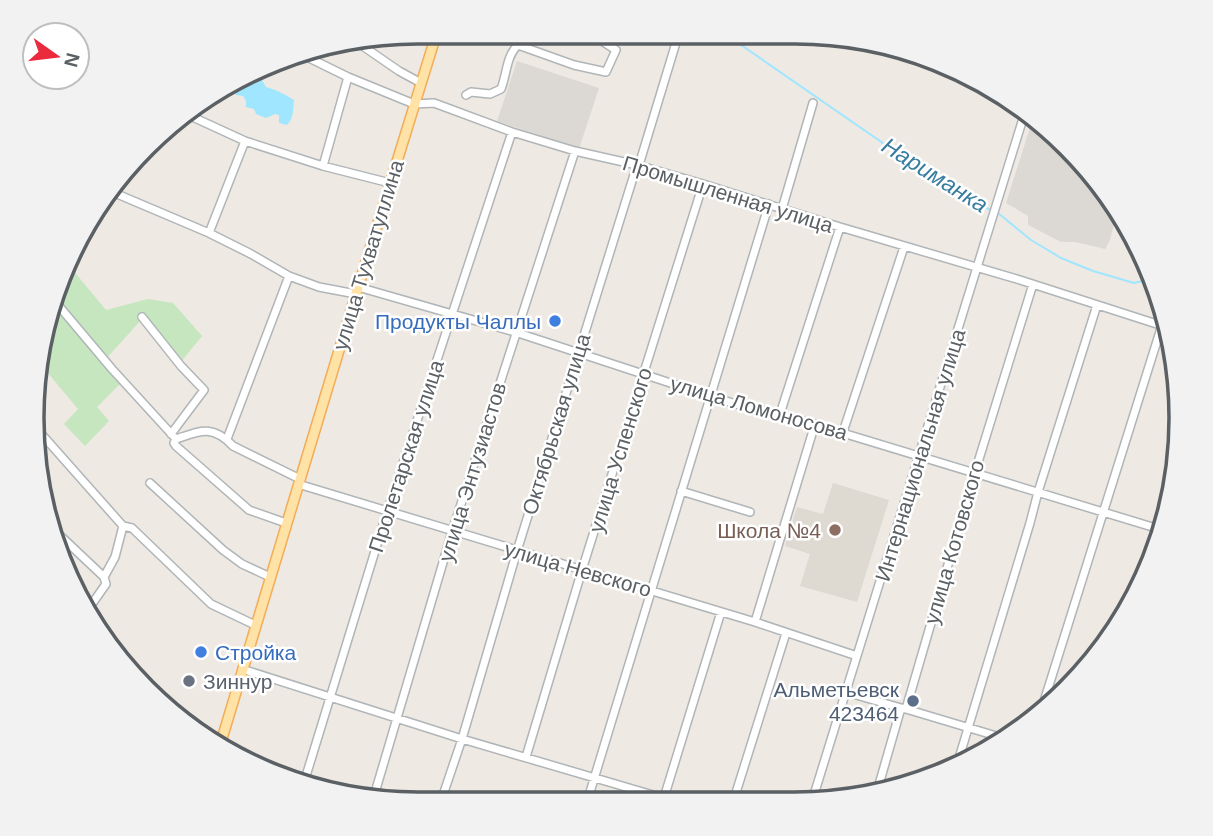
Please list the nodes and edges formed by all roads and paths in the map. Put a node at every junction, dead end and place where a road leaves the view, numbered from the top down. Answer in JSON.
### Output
{"nodes":[{"id":1,"x":433,"y":44,"type":"edge"},
{"id":2,"x":606,"y":44,"type":"edge"},
{"id":3,"x":676,"y":44,"type":"edge"},
{"id":4,"x":365,"y":48,"type":"edge"},
{"id":5,"x":312,"y":60,"type":"edge"},
{"id":6,"x":348,"y":77,"type":"junction"},
{"id":7,"x":421,"y":83,"type":"junction"},
{"id":8,"x":466,"y":95,"type":"dead end"},
{"id":9,"x":813,"y":103,"type":"dead end"},
{"id":10,"x":414,"y":104,"type":"junction"},
{"id":11,"x":195,"y":118,"type":"edge"},
{"id":12,"x":1022,"y":120,"type":"edge"},
{"id":13,"x":512,"y":132,"type":"junction"},
{"id":14,"x":245,"y":141,"type":"junction"},
{"id":15,"x":575,"y":151,"type":"junction"},
{"id":16,"x":638,"y":165,"type":"junction"},
{"id":17,"x":323,"y":166,"type":"junction"},
{"id":18,"x":390,"y":183,"type":"junction"},
{"id":19,"x":703,"y":184,"type":"junction"},
{"id":20,"x":118,"y":194,"type":"edge"},
{"id":21,"x":769,"y":205,"type":"junction"},
{"id":22,"x":782,"y":209,"type":"junction"},
{"id":23,"x":839,"y":227,"type":"junction"},
{"id":24,"x":209,"y":233,"type":"junction"},
{"id":25,"x":904,"y":247,"type":"junction"},
{"id":26,"x":978,"y":268,"type":"junction"},
{"id":27,"x":289,"y":276,"type":"junction"},
{"id":28,"x":1033,"y":284,"type":"junction"},
{"id":29,"x":357,"y":290,"type":"junction"},
{"id":30,"x":1097,"y":305,"type":"junction"},
{"id":31,"x":61,"y":308,"type":"edge"},
{"id":32,"x":451,"y":314,"type":"junction"},
{"id":33,"x":142,"y":317,"type":"dead end"},
{"id":34,"x":1157,"y":323,"type":"edge"},
{"id":35,"x":515,"y":332,"type":"junction"},
{"id":36,"x":1159,"y":334,"type":"edge"},
{"id":37,"x":579,"y":352,"type":"junction"},
{"id":38,"x":643,"y":373,"type":"junction"},
{"id":39,"x":710,"y":396,"type":"junction"},
{"id":40,"x":780,"y":414,"type":"junction"},
{"id":41,"x":816,"y":424,"type":"junction"},
{"id":42,"x":843,"y":432,"type":"junction"},
{"id":43,"x":173,"y":437,"type":"junction"},
{"id":44,"x":45,"y":438,"type":"edge"},
{"id":45,"x":227,"y":439,"type":"junction"},
{"id":46,"x":920,"y":455,"type":"junction"},
{"id":47,"x":975,"y":472,"type":"junction"},
{"id":48,"x":299,"y":482,"type":"junction"},
{"id":49,"x":150,"y":483,"type":"dead end"},
{"id":50,"x":681,"y":491,"type":"junction"},
{"id":51,"x":1038,"y":492,"type":"junction"},
{"id":52,"x":1103,"y":511,"type":"junction"},
{"id":53,"x":387,"y":512,"type":"junction"},
{"id":54,"x":750,"y":512,"type":"dead end"},
{"id":55,"x":286,"y":523,"type":"junction"},
{"id":56,"x":123,"y":526,"type":"junction"},
{"id":57,"x":1153,"y":526,"type":"edge"},
{"id":58,"x":452,"y":532,"type":"junction"},
{"id":59,"x":65,"y":541,"type":"edge"},
{"id":60,"x":517,"y":551,"type":"junction"},
{"id":61,"x":582,"y":570,"type":"junction"},
{"id":62,"x":270,"y":577,"type":"junction"},
{"id":63,"x":104,"y":578,"type":"junction"},
{"id":64,"x":650,"y":590,"type":"junction"},
{"id":65,"x":93,"y":603,"type":"edge"},
{"id":66,"x":722,"y":612,"type":"junction"},
{"id":67,"x":755,"y":622,"type":"junction"},
{"id":68,"x":255,"y":625,"type":"junction"},
{"id":69,"x":786,"y":633,"type":"junction"},
{"id":70,"x":857,"y":656,"type":"junction"},
{"id":71,"x":242,"y":669,"type":"junction"},
{"id":72,"x":846,"y":692,"type":"junction"},
{"id":73,"x":330,"y":696,"type":"junction"},
{"id":74,"x":1046,"y":696,"type":"edge"},
{"id":75,"x":904,"y":708,"type":"junction"},
{"id":76,"x":398,"y":718,"type":"junction"},
{"id":77,"x":968,"y":728,"type":"junction"},
{"id":78,"x":993,"y":735,"type":"edge"},
{"id":79,"x":223,"y":737,"type":"edge"},
{"id":80,"x":462,"y":739,"type":"junction"},
{"id":81,"x":960,"y":754,"type":"edge"},
{"id":82,"x":526,"y":757,"type":"junction"},
{"id":83,"x":306,"y":775,"type":"edge"},
{"id":84,"x":594,"y":778,"type":"junction"},
{"id":85,"x":880,"y":782,"type":"edge"},
{"id":86,"x":376,"y":790,"type":"edge"},
{"id":87,"x":815,"y":791,"type":"edge"},
{"id":88,"x":444,"y":792,"type":"edge"},
{"id":89,"x":590,"y":792,"type":"edge"},
{"id":90,"x":639,"y":792,"type":"edge"},
{"id":91,"x":667,"y":792,"type":"edge"},
{"id":92,"x":736,"y":792,"type":"edge"}],
"edges":[{"from":1,"to":7,"type":"main road","name":"улица Тухватуллина"},
{"from":2,"to":8,"type":"street"},
{"from":3,"to":16,"type":"street","name":"Октябрьская улица"},
{"from":4,"to":7,"type":"street"},
{"from":5,"to":6,"type":"street","name":"Промышленная улица"},
{"from":6,"to":10,"type":"street","name":"Промышленная улица"},
{"from":6,"to":17,"type":"street"},
{"from":7,"to":10,"type":"main road","name":"улица Тухватуллина"},
{"from":9,"to":22,"type":"street"},
{"from":10,"to":13,"type":"street","name":"Промышленная улица"},
{"from":10,"to":18,"type":"main road","name":"улица Тухватуллина"},
{"from":11,"to":14,"type":"street"},
{"from":12,"to":26,"type":"street","name":"Интернациональная улица"},
{"from":13,"to":15,"type":"street","name":"Промышленная улица"},
{"from":13,"to":32,"type":"street","name":"Пролетарская улица"},
{"from":14,"to":17,"type":"street"},
{"from":14,"to":24,"type":"street"},
{"from":15,"to":16,"type":"street","name":"Промышленная улица"},
{"from":15,"to":35,"type":"street","name":"улица Энтузиастов"},
{"from":16,"to":19,"type":"street","name":"Промышленная улица"},
{"from":16,"to":37,"type":"street","name":"Октябрьская улица"},
{"from":17,"to":18,"type":"street"},
{"from":18,"to":29,"type":"main road","name":"улица Тухватуллина"},
{"from":19,"to":21,"type":"street","name":"Промышленная улица"},
{"from":19,"to":38,"type":"street","name":"улица Успенского"},
{"from":20,"to":24,"type":"street","name":"улица Ломоносова"},
{"from":21,"to":22,"type":"street","name":"Промышленная улица"},
{"from":21,"to":39,"type":"street"},
{"from":22,"to":23,"type":"street","name":"Промышленная улица"},
{"from":23,"to":25,"type":"street","name":"Промышленная улица"},
{"from":23,"to":40,"type":"street"},
{"from":24,"to":27,"type":"street","name":"улица Ломоносова"},
{"from":25,"to":26,"type":"street","name":"Промышленная улица"},
{"from":25,"to":42,"type":"street"},
{"from":26,"to":28,"type":"street","name":"Промышленная улица"},
{"from":26,"to":46,"type":"street","name":"Интернациональная улица"},
{"from":27,"to":29,"type":"street","name":"улица Ломоносова"},
{"from":27,"to":45,"type":"street"},
{"from":28,"to":30,"type":"street","name":"Промышленная улица"},
{"from":28,"to":47,"type":"street","name":"улица Котовского"},
{"from":29,"to":32,"type":"street","name":"улица Ломоносова"},
{"from":29,"to":48,"type":"main road","name":"улица Тухватуллина"},
{"from":30,"to":34,"type":"street","name":"Промышленная улица"},
{"from":30,"to":51,"type":"street"},
{"from":31,"to":43,"type":"street"},
{"from":32,"to":35,"type":"street","name":"улица Ломоносова"},
{"from":32,"to":53,"type":"street","name":"Пролетарская улица"},
{"from":33,"to":43,"type":"street"},
{"from":35,"to":37,"type":"street","name":"улица Ломоносова"},
{"from":35,"to":58,"type":"street","name":"улица Энтузиастов"},
{"from":36,"to":52,"type":"street"},
{"from":37,"to":38,"type":"street","name":"улица Ломоносова"},
{"from":37,"to":60,"type":"street","name":"Октябрьская улица"},
{"from":38,"to":39,"type":"street","name":"улица Ломоносова"},
{"from":38,"to":61,"type":"street","name":"улица Успенского"},
{"from":39,"to":40,"type":"street","name":"улица Ломоносова"},
{"from":39,"to":50,"type":"street"},
{"from":40,"to":41,"type":"street","name":"улица Ломоносова"},
{"from":41,"to":42,"type":"street","name":"улица Ломоносова"},
{"from":41,"to":67,"type":"street"},
{"from":42,"to":46,"type":"street","name":"улица Ломоносова"},
{"from":43,"to":45,"type":"street"},
{"from":43,"to":55,"type":"street"},
{"from":44,"to":56,"type":"street"},
{"from":45,"to":48,"type":"street"},
{"from":46,"to":47,"type":"street","name":"улица Ломоносова"},
{"from":46,"to":70,"type":"street","name":"Интернациональная улица"},
{"from":47,"to":51,"type":"street","name":"улица Ломоносова"},
{"from":47,"to":75,"type":"street","name":"улица Котовского"},
{"from":48,"to":53,"type":"street","name":"улица Невского"},
{"from":48,"to":55,"type":"main road","name":"улица Тухватуллина"},
{"from":49,"to":62,"type":"street"},
{"from":50,"to":54,"type":"street"},
{"from":50,"to":64,"type":"street"},
{"from":51,"to":52,"type":"street","name":"улица Ломоносова"},
{"from":51,"to":77,"type":"street"},
{"from":52,"to":57,"type":"street","name":"улица Ломоносова"},
{"from":52,"to":74,"type":"street"},
{"from":53,"to":58,"type":"street","name":"улица Невского"},
{"from":53,"to":73,"type":"street","name":"Пролетарская улица"},
{"from":55,"to":62,"type":"main road","name":"улица Тухватуллина"},
{"from":56,"to":63,"type":"street"},
{"from":56,"to":68,"type":"street"},
{"from":58,"to":60,"type":"street","name":"улица Невского"},
{"from":58,"to":76,"type":"street","name":"улица Энтузиастов"},
{"from":59,"to":63,"type":"street"},
{"from":60,"to":61,"type":"street","name":"улица Невского"},
{"from":60,"to":80,"type":"street","name":"Октябрьская улица"},
{"from":61,"to":64,"type":"street","name":"улица Невского"},
{"from":61,"to":82,"type":"street","name":"улица Успенского"},
{"from":62,"to":68,"type":"main road","name":"улица Тухватуллина"},
{"from":63,"to":65,"type":"street"},
{"from":64,"to":66,"type":"street","name":"улица Невского"},
{"from":64,"to":84,"type":"street"},
{"from":66,"to":67,"type":"street","name":"улица Невского"},
{"from":66,"to":91,"type":"street"},
{"from":67,"to":69,"type":"street","name":"улица Невского"},
{"from":68,"to":71,"type":"main road","name":"улица Тухватуллина"},
{"from":69,"to":70,"type":"street","name":"улица Невского"},
{"from":69,"to":92,"type":"street"},
{"from":70,"to":72,"type":"street","name":"Интернациональная улица"},
{"from":71,"to":73,"type":"street"},
{"from":71,"to":79,"type":"main road","name":"улица Тухватуллина"},
{"from":72,"to":75,"type":"street"},
{"from":72,"to":87,"type":"street","name":"Интернациональная улица"},
{"from":73,"to":76,"type":"street"},
{"from":73,"to":83,"type":"street","name":"Пролетарская улица"},
{"from":75,"to":77,"type":"street"},
{"from":75,"to":85,"type":"street","name":"улица Котовского"},
{"from":76,"to":80,"type":"street"},
{"from":76,"to":86,"type":"street","name":"улица Энтузиастов"},
{"from":77,"to":78,"type":"street"},
{"from":77,"to":81,"type":"street"},
{"from":80,"to":82,"type":"street"},
{"from":80,"to":88,"type":"street","name":"Октябрьская улица"},
{"from":82,"to":84,"type":"street"},
{"from":84,"to":89,"type":"street"},
{"from":84,"to":90,"type":"street"}]}
